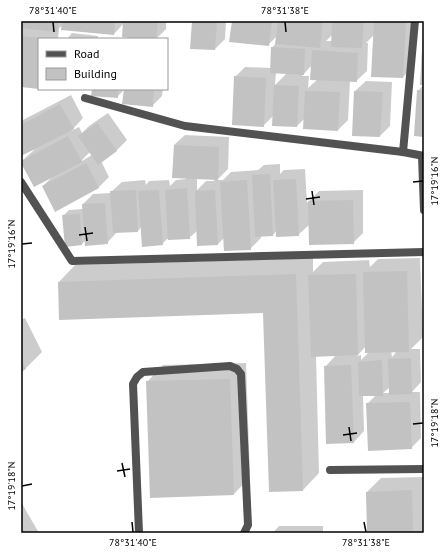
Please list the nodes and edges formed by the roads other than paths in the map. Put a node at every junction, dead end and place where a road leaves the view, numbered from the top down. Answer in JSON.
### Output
{"nodes":[{"id":1,"x":415,"y":21,"type":"edge"},
{"id":2,"x":85,"y":98,"type":"dead end"},
{"id":3,"x":403,"y":152,"type":"junction"},
{"id":4,"x":423,"y":156,"type":"edge"},
{"id":5,"x":21,"y":182,"type":"edge"},
{"id":6,"x":424,"y":210,"type":"edge"},
{"id":7,"x":424,"y":252,"type":"edge"},
{"id":8,"x":424,"y":469,"type":"edge"},
{"id":9,"x":330,"y":470,"type":"dead end"},
{"id":10,"x":139,"y":533,"type":"edge"},
{"id":11,"x":244,"y":533,"type":"edge"}],
"edges":[{"from":1,"to":3,"type":"street"},
{"from":2,"to":3,"type":"street"},
{"from":3,"to":4,"type":"street"},
{"from":4,"to":6,"type":"street"},
{"from":5,"to":7,"type":"street"},
{"from":8,"to":9,"type":"street"},
{"from":10,"to":11,"type":"street"}]}
